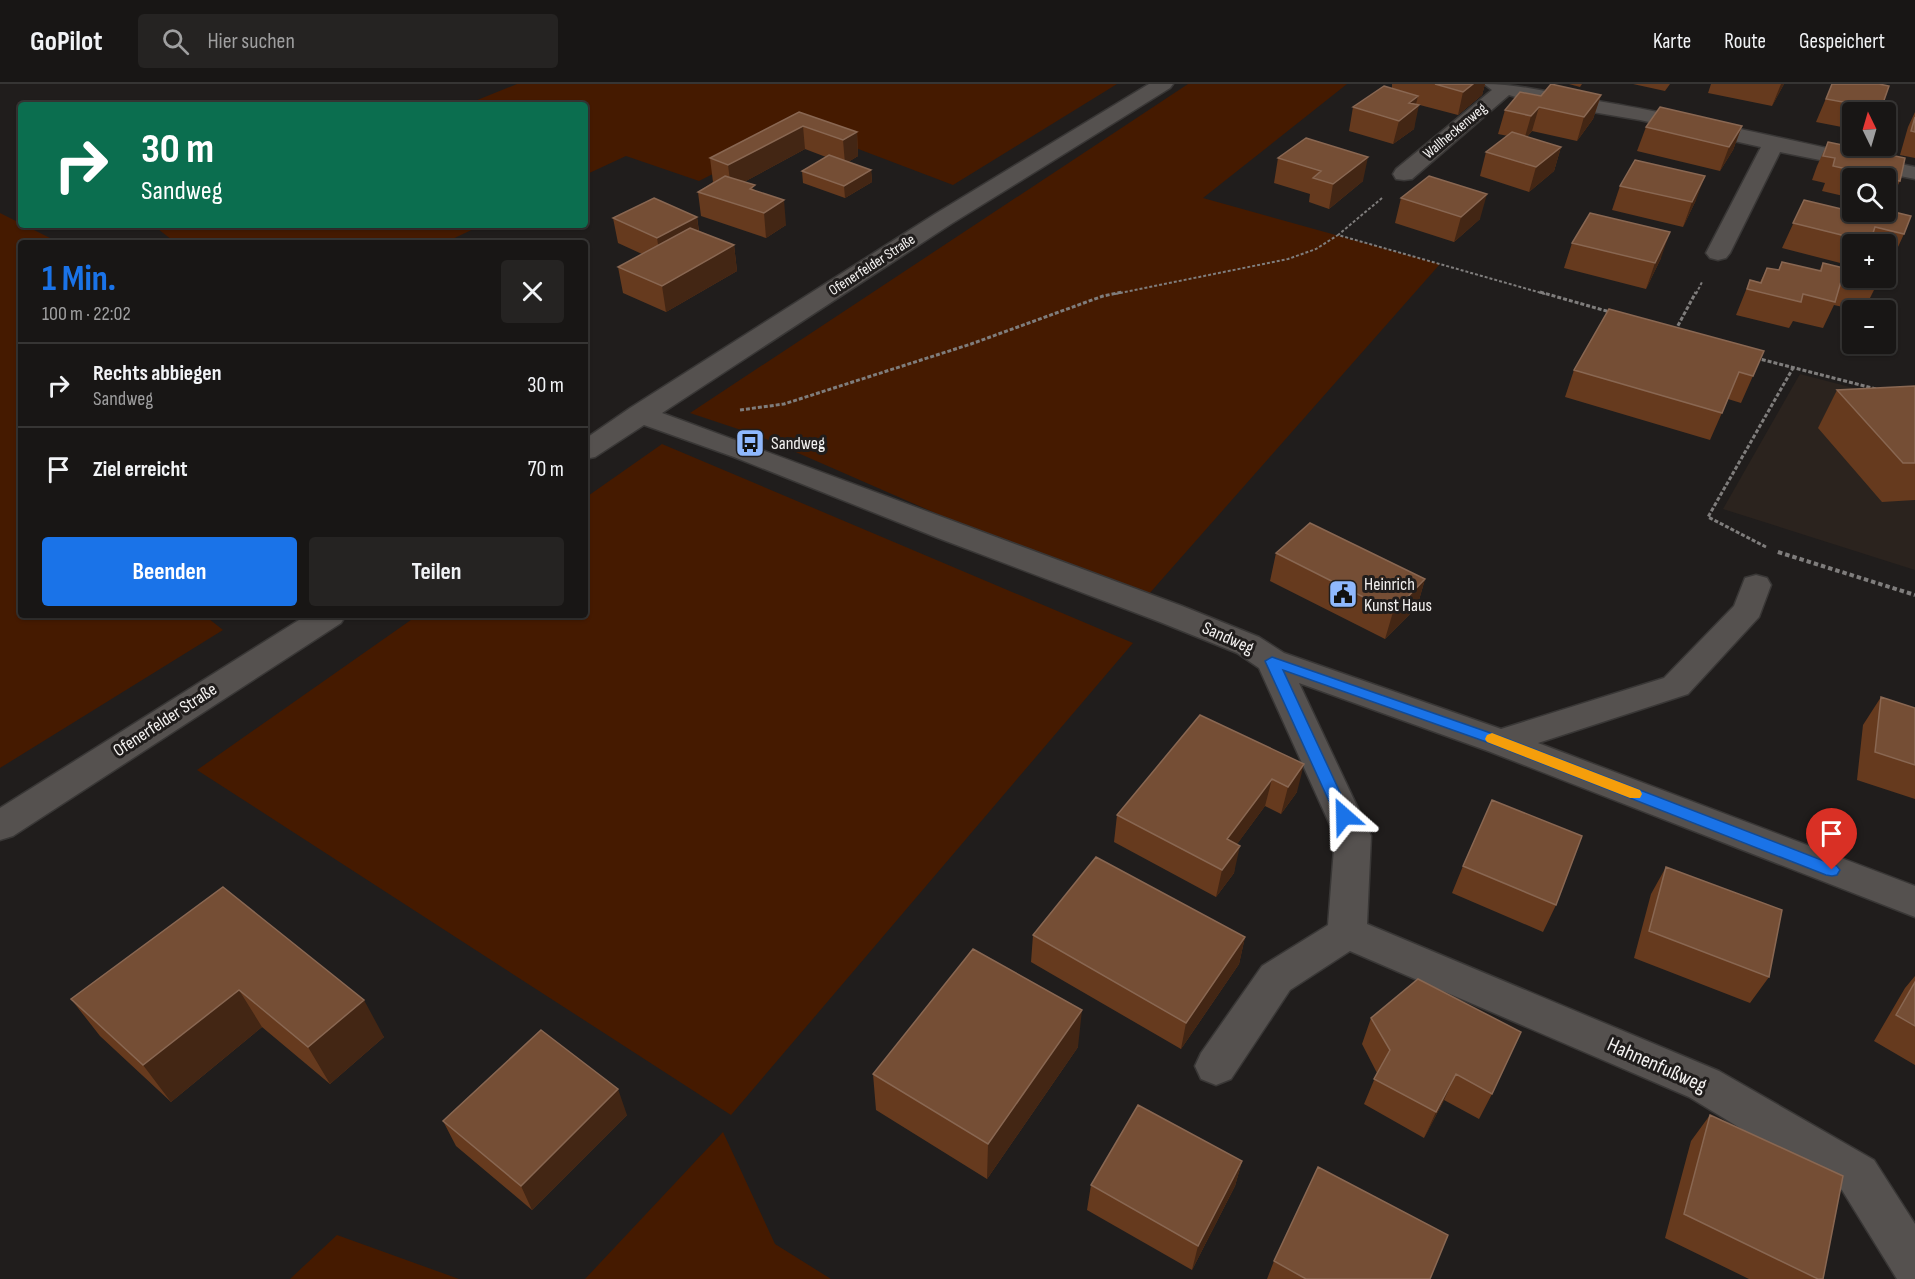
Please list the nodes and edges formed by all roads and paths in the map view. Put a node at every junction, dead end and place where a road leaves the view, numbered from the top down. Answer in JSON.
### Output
{"nodes":[{"id":1,"x":1163,"y":84,"type":"edge"},
{"id":2,"x":1500,"y":86,"type":"edge"},
{"id":3,"x":1773,"y":144,"type":"junction"},
{"id":4,"x":1915,"y":173,"type":"edge"},
{"id":5,"x":1404,"y":174,"type":"joint"},
{"id":6,"x":1338,"y":235,"type":"junction"},
{"id":7,"x":1718,"y":253,"type":"joint"},
{"id":8,"x":1615,"y":314,"type":"edge"},
{"id":9,"x":1671,"y":336,"type":"edge"},
{"id":10,"x":1749,"y":357,"type":"edge"},
{"id":11,"x":1793,"y":368,"type":"junction"},
{"id":12,"x":1882,"y":391,"type":"edge"},
{"id":13,"x":738,"y":410,"type":"dead end"},
{"id":14,"x":640,"y":414,"type":"junction"},
{"id":15,"x":588,"y":450,"type":"edge"},
{"id":16,"x":1756,"y":585,"type":"dead end"},
{"id":17,"x":1915,"y":595,"type":"edge"},
{"id":18,"x":325,"y":618,"type":"edge"},
{"id":19,"x":1272,"y":661,"type":"junction"},
{"id":20,"x":1500,"y":742,"type":"junction"},
{"id":21,"x":0,"y":826,"type":"edge"},
{"id":22,"x":1915,"y":902,"type":"edge"},
{"id":23,"x":1347,"y":933,"type":"junction"},
{"id":24,"x":1216,"y":1066,"type":"dead end"},
{"id":25,"x":1915,"y":1265,"type":"edge"}],
"edges":[{"from":1,"to":14,"type":"street","name":"Ofenerfelder Straße"},
{"from":2,"to":3,"type":"street","name":"Wallheckenweg"},
{"from":2,"to":5,"type":"street","name":"Wallheckenweg"},
{"from":3,"to":4,"type":"street","name":"Wallheckenweg"},
{"from":3,"to":7,"type":"street"},
{"from":5,"to":6,"type":"path"},
{"from":6,"to":8,"type":"path"},
{"from":6,"to":13,"type":"path"},
{"from":7,"to":9,"type":"path"},
{"from":10,"to":11,"type":"path"},
{"from":11,"to":12,"type":"path"},
{"from":11,"to":17,"type":"path"},
{"from":14,"to":15,"type":"street","name":"Ofenerfelder Straße"},
{"from":14,"to":19,"type":"street","name":"Sandweg"},
{"from":16,"to":20,"type":"street"},
{"from":18,"to":21,"type":"street","name":"Ofenerfelder Straße"},
{"from":19,"to":20,"type":"street","name":"Sandweg"},
{"from":19,"to":23,"type":"street"},
{"from":20,"to":22,"type":"street","name":"Sandweg"},
{"from":23,"to":24,"type":"street"},
{"from":23,"to":25,"type":"street","name":"Hahnenfußweg"}]}
